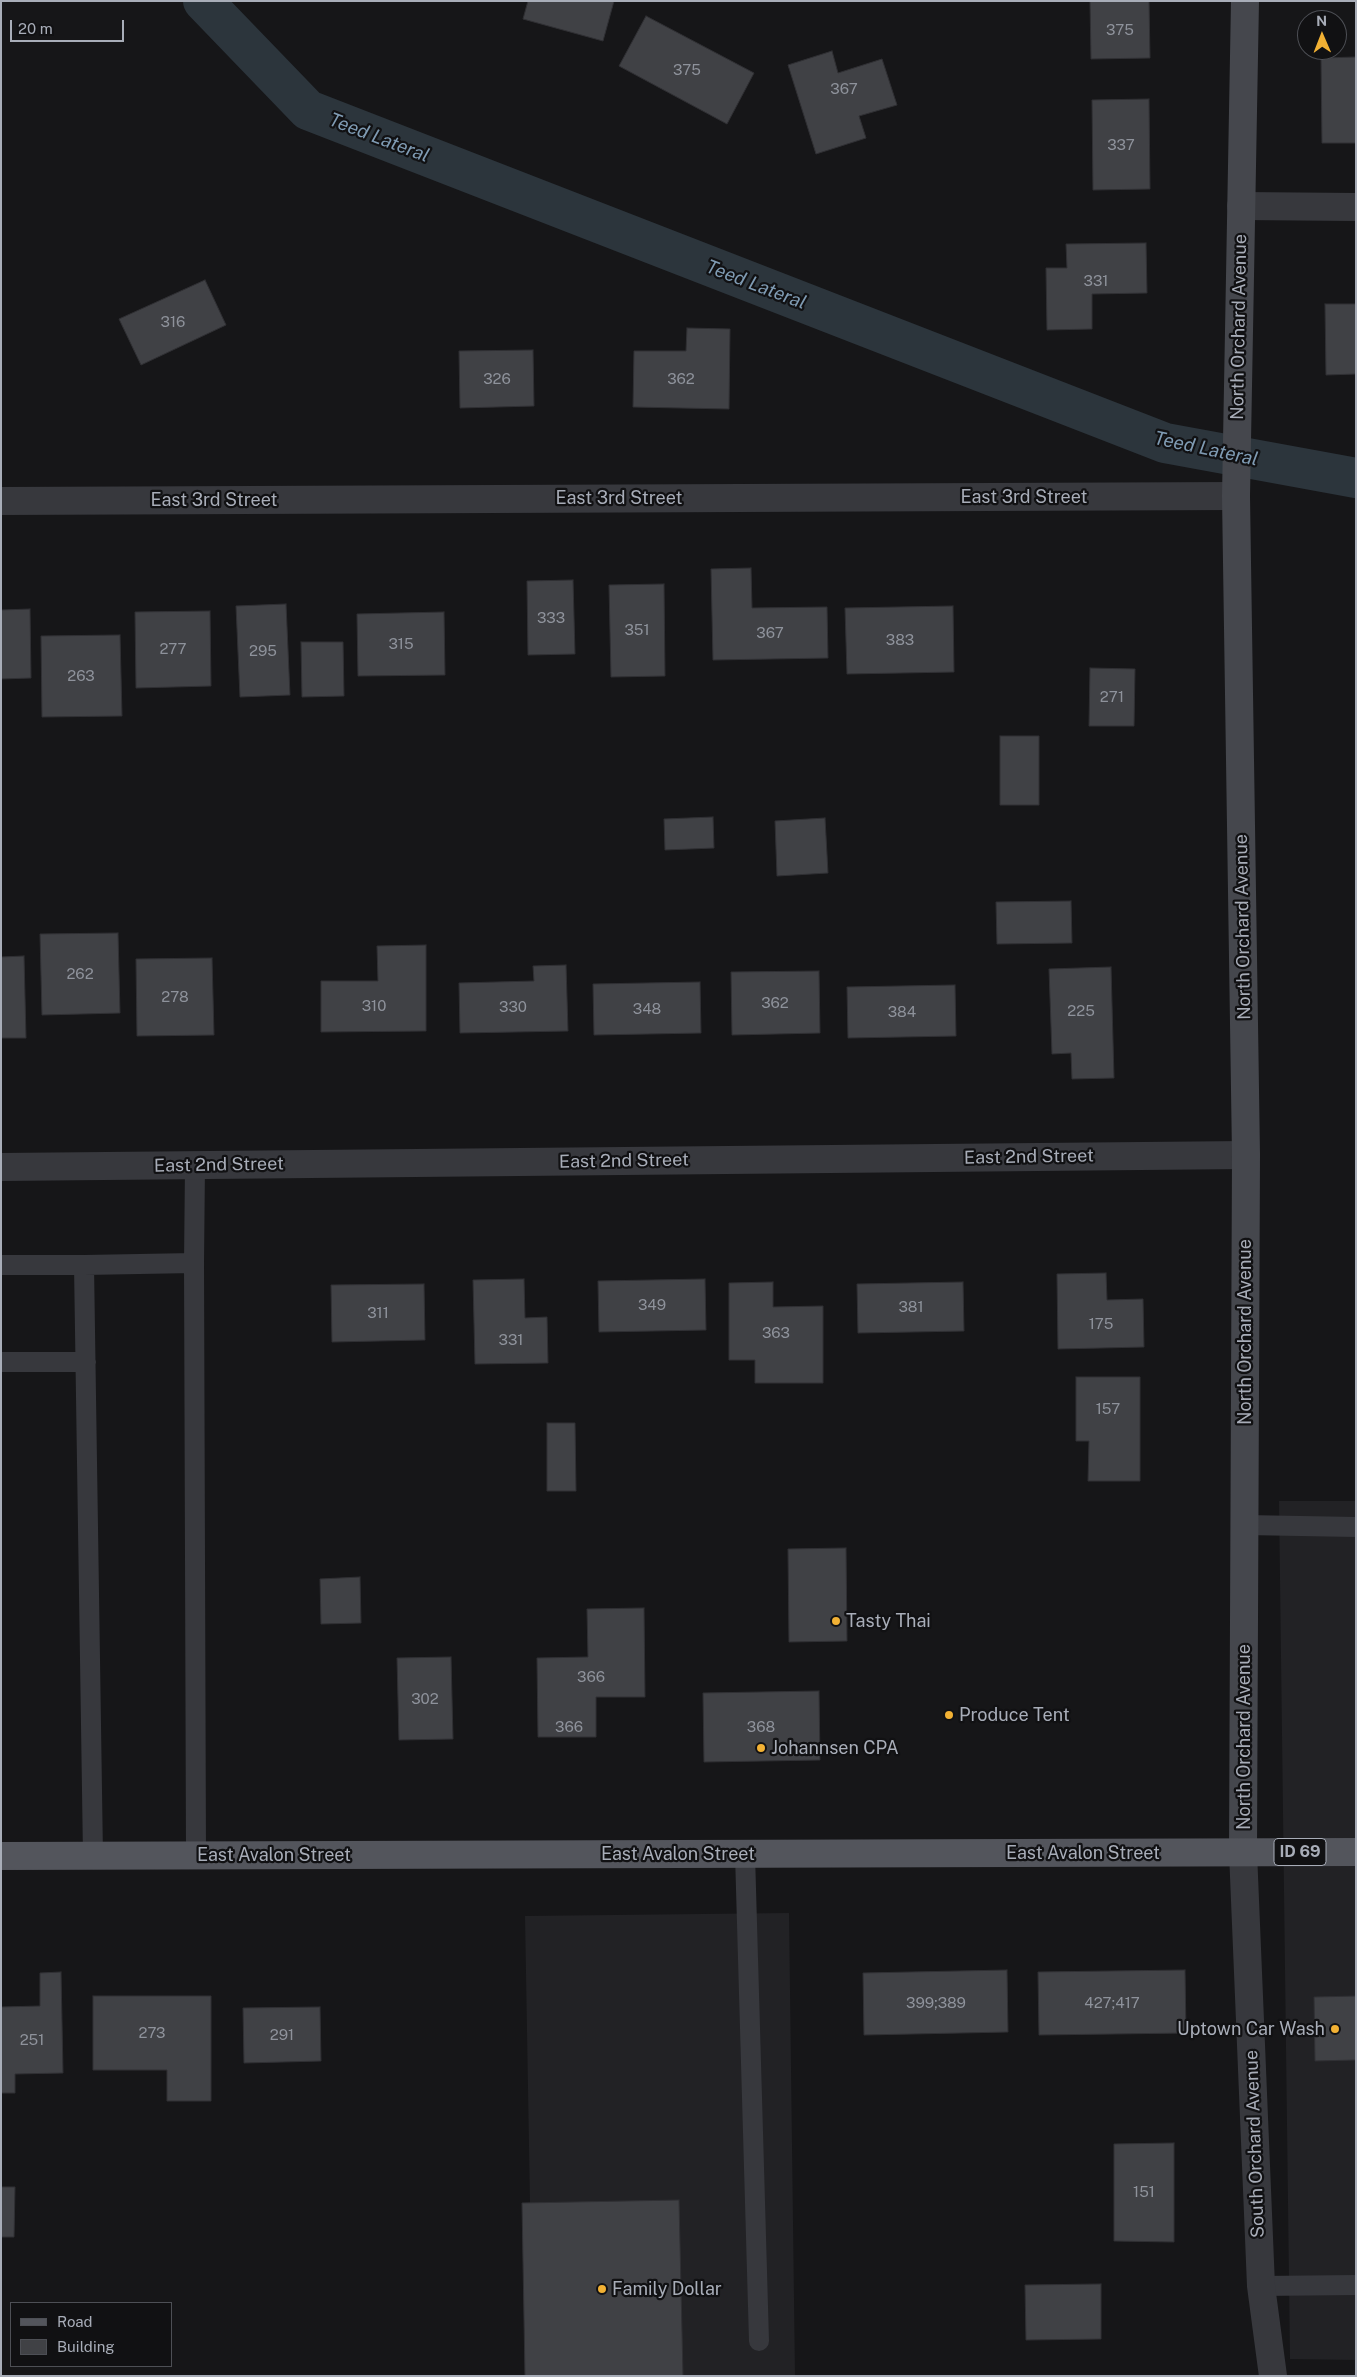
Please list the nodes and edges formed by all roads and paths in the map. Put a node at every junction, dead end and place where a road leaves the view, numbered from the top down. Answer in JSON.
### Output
{"nodes":[{"id":1,"x":1245,"y":1,"type":"edge"},
{"id":2,"x":1241,"y":206,"type":"junction"},
{"id":3,"x":1356,"y":207,"type":"edge"},
{"id":4,"x":1236,"y":486,"type":"junction"},
{"id":5,"x":1,"y":501,"type":"edge"},
{"id":6,"x":1246,"y":1155,"type":"junction"},
{"id":7,"x":195,"y":1165,"type":"junction"},
{"id":8,"x":1,"y":1167,"type":"edge"},
{"id":9,"x":194,"y":1263,"type":"junction"},
{"id":10,"x":1,"y":1265,"type":"edge"},
{"id":11,"x":84,"y":1266,"type":"junction"},
{"id":12,"x":1,"y":1362,"type":"edge"},
{"id":13,"x":86,"y":1362,"type":"junction"},
{"id":14,"x":1245,"y":1524,"type":"junction"},
{"id":15,"x":1356,"y":1528,"type":"edge"},
{"id":16,"x":1243,"y":1852,"type":"junction"},
{"id":17,"x":1356,"y":1852,"type":"edge"},
{"id":18,"x":745,"y":1854,"type":"junction"},
{"id":19,"x":1,"y":1856,"type":"edge"},
{"id":20,"x":93,"y":1856,"type":"junction"},
{"id":21,"x":196,"y":1856,"type":"junction"},
{"id":22,"x":1356,"y":2285,"type":"edge"},
{"id":23,"x":1261,"y":2286,"type":"junction"},
{"id":24,"x":759,"y":2340,"type":"dead end"},
{"id":25,"x":1273,"y":2376,"type":"edge"}],
"edges":[{"from":1,"to":2,"type":"street","name":"North Orchard Avenue"},
{"from":2,"to":3,"type":"street"},
{"from":2,"to":4,"type":"street","name":"North Orchard Avenue"},
{"from":4,"to":5,"type":"street","name":"East 3rd Street"},
{"from":4,"to":6,"type":"street","name":"North Orchard Avenue"},
{"from":6,"to":7,"type":"street","name":"East 2nd Street"},
{"from":6,"to":14,"type":"street","name":"North Orchard Avenue"},
{"from":7,"to":8,"type":"street","name":"East 2nd Street"},
{"from":7,"to":9,"type":"lane"},
{"from":9,"to":11,"type":"lane"},
{"from":9,"to":21,"type":"lane"},
{"from":10,"to":11,"type":"lane"},
{"from":11,"to":13,"type":"lane"},
{"from":12,"to":13,"type":"lane"},
{"from":13,"to":20,"type":"lane"},
{"from":14,"to":15,"type":"lane"},
{"from":14,"to":16,"type":"street","name":"North Orchard Avenue"},
{"from":16,"to":17,"type":"main road","name":"East Avalon Street","number":"ID 69"},
{"from":16,"to":18,"type":"main road","name":"East Avalon Street"},
{"from":16,"to":23,"type":"street","name":"South Orchard Avenue"},
{"from":18,"to":21,"type":"main road","name":"East Avalon Street"},
{"from":18,"to":24,"type":"lane"},
{"from":19,"to":20,"type":"main road","name":"East Avalon Street"},
{"from":20,"to":21,"type":"main road","name":"East Avalon Street"},
{"from":22,"to":23,"type":"lane"},
{"from":23,"to":25,"type":"street","name":"South Orchard Avenue"}]}
